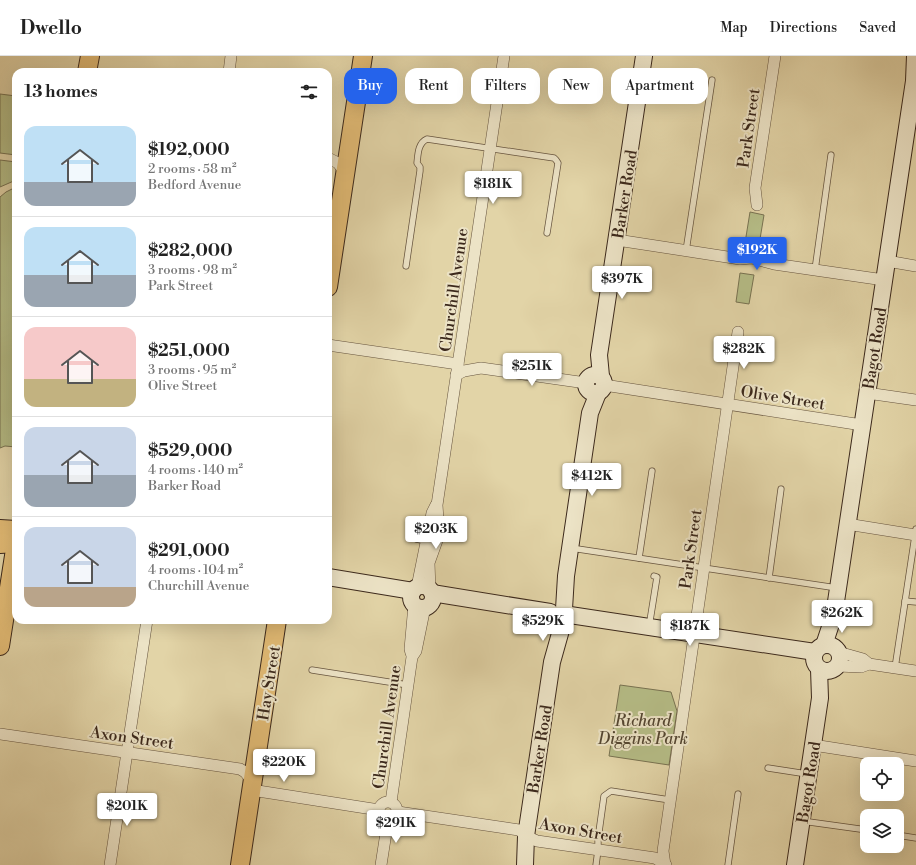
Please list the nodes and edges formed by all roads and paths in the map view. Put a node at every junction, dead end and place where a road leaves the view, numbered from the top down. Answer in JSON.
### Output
{"nodes":[{"id":1,"x":90,"y":56,"type":"edge"},
{"id":2,"x":231,"y":56,"type":"edge"},
{"id":3,"x":363,"y":56,"type":"edge"},
{"id":4,"x":504,"y":56,"type":"edge"},
{"id":5,"x":644,"y":56,"type":"edge"},
{"id":6,"x":775,"y":56,"type":"edge"},
{"id":7,"x":914,"y":56,"type":"edge"},
{"id":8,"x":88,"y":68,"type":"edge"},
{"id":9,"x":230,"y":68,"type":"edge"},
{"id":10,"x":915,"y":79,"type":"edge"},
{"id":11,"x":712,"y":80,"type":"dead end"},
{"id":12,"x":490,"y":148,"type":"junction"},
{"id":13,"x":831,"y":155,"type":"dead end"},
{"id":14,"x":332,"y":160,"type":"edge"},
{"id":15,"x":346,"y":172,"type":"junction"},
{"id":16,"x":757,"y":205,"type":"dead end"},
{"id":17,"x":547,"y":233,"type":"dead end"},
{"id":18,"x":617,"y":240,"type":"junction"},
{"id":19,"x":686,"y":251,"type":"junction"},
{"id":20,"x":332,"y":261,"type":"edge"},
{"id":21,"x":887,"y":262,"type":"junction"},
{"id":22,"x":406,"y":266,"type":"dead end"},
{"id":23,"x":916,"y":266,"type":"edge"},
{"id":24,"x":815,"y":270,"type":"junction"},
{"id":25,"x":884,"y":280,"type":"junction"},
{"id":26,"x":738,"y":332,"type":"dead end"},
{"id":27,"x":332,"y":346,"type":"edge"},
{"id":28,"x":460,"y":350,"type":"junction"},
{"id":29,"x":458,"y":364,"type":"junction"},
{"id":30,"x":481,"y":368,"type":"junction"},
{"id":31,"x":456,"y":375,"type":"junction"},
{"id":32,"x":594,"y":384,"type":"junction"},
{"id":33,"x":868,"y":393,"type":"junction"},
{"id":34,"x":916,"y":400,"type":"edge"},
{"id":35,"x":728,"y":404,"type":"junction"},
{"id":36,"x":862,"y":425,"type":"junction"},
{"id":37,"x":652,"y":471,"type":"dead end"},
{"id":38,"x":782,"y":489,"type":"dead end"},
{"id":39,"x":437,"y":505,"type":"junction"},
{"id":40,"x":847,"y":524,"type":"junction"},
{"id":41,"x":0,"y":530,"type":"edge"},
{"id":42,"x":12,"y":530,"type":"edge"},
{"id":43,"x":916,"y":533,"type":"edge"},
{"id":44,"x":12,"y":543,"type":"edge"},
{"id":45,"x":0,"y":544,"type":"edge"},
{"id":46,"x":570,"y":548,"type":"junction"},
{"id":47,"x":639,"y":558,"type":"junction"},
{"id":48,"x":0,"y":562,"type":"edge"},
{"id":49,"x":12,"y":567,"type":"edge"},
{"id":50,"x":704,"y":568,"type":"junction"},
{"id":51,"x":654,"y":576,"type":"dead end"},
{"id":52,"x":332,"y":578,"type":"edge"},
{"id":53,"x":769,"y":578,"type":"junction"},
{"id":54,"x":9,"y":585,"type":"junction"},
{"id":55,"x":332,"y":588,"type":"edge"},
{"id":56,"x":838,"y":588,"type":"junction"},
{"id":57,"x":421,"y":597,"type":"junction"},
{"id":58,"x":905,"y":601,"type":"junction"},
{"id":59,"x":916,"y":602,"type":"edge"},
{"id":60,"x":558,"y":618,"type":"junction"},
{"id":61,"x":145,"y":624,"type":"edge"},
{"id":62,"x":276,"y":624,"type":"edge"},
{"id":63,"x":649,"y":627,"type":"junction"},
{"id":64,"x":693,"y":638,"type":"junction"},
{"id":65,"x":0,"y":646,"type":"edge"},
{"id":66,"x":827,"y":658,"type":"junction"},
{"id":67,"x":895,"y":668,"type":"junction"},
{"id":68,"x":312,"y":670,"type":"dead end"},
{"id":69,"x":916,"y":672,"type":"edge"},
{"id":70,"x":408,"y":685,"type":"junction"},
{"id":71,"x":0,"y":734,"type":"edge"},
{"id":72,"x":813,"y":745,"type":"junction"},
{"id":73,"x":127,"y":752,"type":"junction"},
{"id":74,"x":916,"y":760,"type":"edge"},
{"id":75,"x":768,"y":768,"type":"dead end"},
{"id":76,"x":809,"y":774,"type":"junction"},
{"id":77,"x":252,"y":786,"type":"junction"},
{"id":78,"x":738,"y":794,"type":"dead end"},
{"id":79,"x":670,"y":800,"type":"junction"},
{"id":80,"x":391,"y":802,"type":"junction"},
{"id":81,"x":379,"y":810,"type":"junction"},
{"id":82,"x":398,"y":812,"type":"junction"},
{"id":83,"x":388,"y":820,"type":"junction"},
{"id":84,"x":802,"y":820,"type":"junction"},
{"id":85,"x":860,"y":829,"type":"edge"},
{"id":86,"x":526,"y":836,"type":"junction"},
{"id":87,"x":904,"y":836,"type":"edge"},
{"id":88,"x":916,"y":838,"type":"edge"},
{"id":89,"x":598,"y":850,"type":"junction"},
{"id":90,"x":110,"y":865,"type":"edge"},
{"id":91,"x":240,"y":865,"type":"edge"},
{"id":92,"x":381,"y":865,"type":"edge"},
{"id":93,"x":517,"y":865,"type":"edge"},
{"id":94,"x":525,"y":865,"type":"edge"},
{"id":95,"x":596,"y":865,"type":"edge"},
{"id":96,"x":665,"y":865,"type":"edge"},
{"id":97,"x":728,"y":865,"type":"edge"},
{"id":98,"x":795,"y":865,"type":"edge"}],
"edges":[{"from":1,"to":8,"type":"main road"},
{"from":2,"to":9,"type":"street"},
{"from":3,"to":15,"type":"main road"},
{"from":4,"to":12,"type":"street","name":"Churchill Avenue"},
{"from":5,"to":18,"type":"street","name":"Barker Road"},
{"from":6,"to":16,"type":"street","name":"Park Street"},
{"from":7,"to":10,"type":"street","name":"Bagot Road"},
{"from":10,"to":21,"type":"street","name":"Bagot Road"},
{"from":11,"to":19,"type":"lane"},
{"from":12,"to":17,"type":"lane"},
{"from":12,"to":22,"type":"lane"},
{"from":12,"to":28,"type":"street","name":"Churchill Avenue"},
{"from":13,"to":24,"type":"lane"},
{"from":14,"to":15,"type":"street"},
{"from":15,"to":20,"type":"main road"},
{"from":18,"to":19,"type":"street"},
{"from":18,"to":32,"type":"street","name":"Barker Road"},
{"from":19,"to":24,"type":"street"},
{"from":21,"to":23,"type":"street"},
{"from":21,"to":25,"type":"street","name":"Bagot Road"},
{"from":24,"to":25,"type":"street"},
{"from":25,"to":33,"type":"street","name":"Bagot Road"},
{"from":26,"to":35,"type":"street","name":"Park Street"},
{"from":27,"to":29,"type":"street"},
{"from":28,"to":29,"type":"street","name":"Churchill Avenue"},
{"from":28,"to":30,"type":"street","name":"Olive Street"},
{"from":29,"to":31,"type":"street","name":"Churchill Avenue"},
{"from":30,"to":31,"type":"street","name":"Olive Street"},
{"from":30,"to":32,"type":"street","name":"Olive Street"},
{"from":31,"to":39,"type":"street","name":"Churchill Avenue"},
{"from":32,"to":35,"type":"street","name":"Olive Street"},
{"from":32,"to":46,"type":"street","name":"Barker Road"},
{"from":33,"to":34,"type":"street"},
{"from":33,"to":36,"type":"street","name":"Bagot Road"},
{"from":35,"to":36,"type":"street","name":"Olive Street"},
{"from":35,"to":50,"type":"street","name":"Park Street"},
{"from":36,"to":40,"type":"street","name":"Bagot Road"},
{"from":37,"to":47,"type":"lane"},
{"from":38,"to":53,"type":"lane"},
{"from":39,"to":57,"type":"street","name":"Churchill Avenue"},
{"from":39,"to":57,"type":"street","name":"Churchill Avenue"},
{"from":40,"to":43,"type":"street"},
{"from":40,"to":56,"type":"street","name":"Bagot Road"},
{"from":41,"to":42,"type":"main road"},
{"from":43,"to":58,"type":"lane"},
{"from":44,"to":45,"type":"main road"},
{"from":46,"to":47,"type":"lane"},
{"from":46,"to":60,"type":"street","name":"Barker Road"},
{"from":47,"to":50,"type":"lane"},
{"from":48,"to":54,"type":"main road"},
{"from":49,"to":54,"type":"main road"},
{"from":50,"to":53,"type":"lane"},
{"from":50,"to":64,"type":"street","name":"Park Street"},
{"from":51,"to":63,"type":"lane"},
{"from":52,"to":57,"type":"street"},
{"from":53,"to":56,"type":"lane"},
{"from":54,"to":65,"type":"main road"},
{"from":55,"to":57,"type":"street"},
{"from":56,"to":66,"type":"street","name":"Bagot Road"},
{"from":57,"to":60,"type":"street"},
{"from":57,"to":70,"type":"street","name":"Churchill Avenue"},
{"from":58,"to":59,"type":"lane"},
{"from":58,"to":67,"type":"lane"},
{"from":60,"to":63,"type":"street"},
{"from":60,"to":64,"type":"street"},
{"from":60,"to":86,"type":"street","name":"Barker Road"},
{"from":61,"to":73,"type":"street"},
{"from":62,"to":77,"type":"main road","name":"Hay Street"},
{"from":63,"to":64,"type":"street"},
{"from":64,"to":66,"type":"street"},
{"from":64,"to":79,"type":"street","name":"Park Street"},
{"from":66,"to":67,"type":"street"},
{"from":66,"to":72,"type":"street","name":"Bagot Road"},
{"from":67,"to":69,"type":"street"},
{"from":68,"to":70,"type":"lane"},
{"from":70,"to":80,"type":"street","name":"Churchill Avenue"},
{"from":71,"to":73,"type":"street","name":"Axon Street"},
{"from":72,"to":74,"type":"street"},
{"from":72,"to":76,"type":"street","name":"Bagot Road"},
{"from":73,"to":77,"type":"street","name":"Axon Street"},
{"from":73,"to":90,"type":"street"},
{"from":75,"to":76,"type":"lane"},
{"from":76,"to":84,"type":"street","name":"Bagot Road"},
{"from":77,"to":81,"type":"street"},
{"from":77,"to":91,"type":"main road","name":"Hay Street"},
{"from":78,"to":97,"type":"lane"},
{"from":79,"to":89,"type":"lane"},
{"from":79,"to":96,"type":"street","name":"Park Street"},
{"from":80,"to":81,"type":"street"},
{"from":80,"to":82,"type":"street"},
{"from":81,"to":83,"type":"street"},
{"from":82,"to":83,"type":"street"},
{"from":82,"to":86,"type":"street","name":"Axon Street"},
{"from":83,"to":92,"type":"street"},
{"from":84,"to":85,"type":"lane"},
{"from":84,"to":98,"type":"street","name":"Bagot Road"},
{"from":86,"to":89,"type":"street","name":"Axon Street"},
{"from":86,"to":93,"type":"street","name":"Barker Road"},
{"from":86,"to":94,"type":"street","name":"Barker Road"},
{"from":87,"to":88,"type":"lane"},
{"from":89,"to":95,"type":"lane"},
{"from":89,"to":96,"type":"street","name":"Axon Street"}]}
